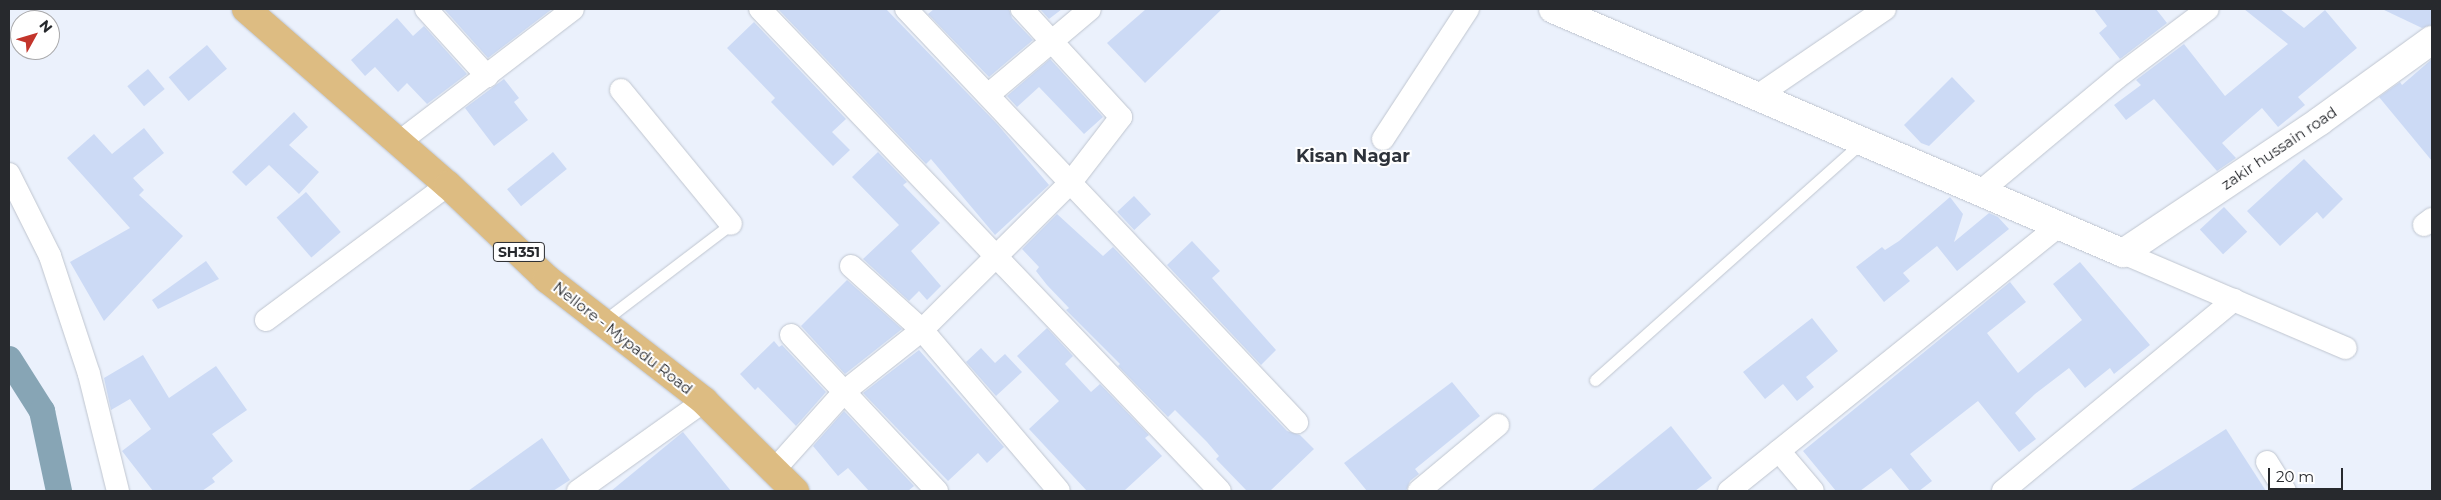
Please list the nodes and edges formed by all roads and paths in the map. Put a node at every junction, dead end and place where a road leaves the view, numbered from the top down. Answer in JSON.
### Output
{"nodes":[{"id":1,"x":246,"y":9,"type":"edge"},
{"id":2,"x":426,"y":9,"type":"edge"},
{"id":3,"x":573,"y":9,"type":"edge"},
{"id":4,"x":760,"y":9,"type":"edge"},
{"id":5,"x":906,"y":9,"type":"edge"},
{"id":6,"x":1022,"y":9,"type":"edge"},
{"id":7,"x":1090,"y":9,"type":"edge"},
{"id":8,"x":1468,"y":9,"type":"edge"},
{"id":9,"x":1553,"y":9,"type":"edge"},
{"id":10,"x":1885,"y":9,"type":"edge"},
{"id":11,"x":2208,"y":9,"type":"edge"},
{"id":12,"x":2432,"y":40,"type":"edge"},
{"id":13,"x":1052,"y":41,"type":"junction"},
{"id":14,"x":487,"y":76,"type":"junction"},
{"id":15,"x":620,"y":90,"type":"dead end"},
{"id":16,"x":988,"y":95,"type":"junction"},
{"id":17,"x":1756,"y":97,"type":"junction"},
{"id":18,"x":1383,"y":139,"type":"dead end"},
{"id":19,"x":1862,"y":142,"type":"junction"},
{"id":20,"x":398,"y":143,"type":"junction"},
{"id":21,"x":9,"y":174,"type":"edge"},
{"id":22,"x":1071,"y":182,"type":"junction"},
{"id":23,"x":448,"y":185,"type":"junction"},
{"id":24,"x":1980,"y":192,"type":"junction"},
{"id":25,"x":731,"y":224,"type":"joint"},
{"id":26,"x":2059,"y":226,"type":"junction"},
{"id":27,"x":2124,"y":253,"type":"junction"},
{"id":28,"x":995,"y":256,"type":"junction"},
{"id":29,"x":851,"y":266,"type":"dead end"},
{"id":30,"x":2234,"y":300,"type":"junction"},
{"id":31,"x":266,"y":320,"type":"dead end"},
{"id":32,"x":602,"y":322,"type":"junction"},
{"id":33,"x":922,"y":330,"type":"junction"},
{"id":34,"x":791,"y":335,"type":"dead end"},
{"id":35,"x":2346,"y":348,"type":"dead end"},
{"id":36,"x":1595,"y":380,"type":"dead end"},
{"id":37,"x":845,"y":391,"type":"junction"},
{"id":38,"x":704,"y":401,"type":"junction"},
{"id":39,"x":1297,"y":422,"type":"dead end"},
{"id":40,"x":1498,"y":425,"type":"dead end"},
{"id":41,"x":1779,"y":451,"type":"junction"},
{"id":42,"x":2267,"y":462,"type":"dead end"},
{"id":43,"x":775,"y":469,"type":"junction"},
{"id":44,"x":118,"y":491,"type":"edge"},
{"id":45,"x":578,"y":491,"type":"edge"},
{"id":46,"x":795,"y":491,"type":"edge"},
{"id":47,"x":937,"y":491,"type":"edge"},
{"id":48,"x":1059,"y":491,"type":"edge"},
{"id":49,"x":1220,"y":491,"type":"edge"},
{"id":50,"x":1419,"y":491,"type":"edge"},
{"id":51,"x":1729,"y":491,"type":"edge"},
{"id":52,"x":1813,"y":491,"type":"edge"},
{"id":53,"x":2003,"y":491,"type":"edge"},
{"id":54,"x":2285,"y":491,"type":"edge"}],
"edges":[{"from":1,"to":20,"type":"main road","name":"Nellore - Mypadu Road","number":"SH351"},
{"from":2,"to":14,"type":"street"},
{"from":3,"to":14,"type":"street"},
{"from":4,"to":28,"type":"street"},
{"from":5,"to":16,"type":"street"},
{"from":6,"to":13,"type":"street"},
{"from":7,"to":13,"type":"street"},
{"from":8,"to":18,"type":"street"},
{"from":9,"to":17,"type":"street"},
{"from":10,"to":17,"type":"street"},
{"from":11,"to":24,"type":"street"},
{"from":12,"to":27,"type":"street","name":"zakir hussain road"},
{"from":13,"to":16,"type":"street"},
{"from":13,"to":22,"type":"street"},
{"from":14,"to":20,"type":"street"},
{"from":15,"to":25,"type":"street"},
{"from":16,"to":22,"type":"street"},
{"from":17,"to":19,"type":"street"},
{"from":19,"to":24,"type":"street"},
{"from":19,"to":36,"type":"lane"},
{"from":20,"to":23,"type":"main road","name":"Nellore - Mypadu Road","number":"SH351"},
{"from":21,"to":44,"type":"street"},
{"from":22,"to":28,"type":"street"},
{"from":22,"to":39,"type":"street"},
{"from":23,"to":31,"type":"street"},
{"from":23,"to":32,"type":"main road","name":"Nellore - Mypadu Road","number":"SH351"},
{"from":24,"to":26,"type":"street"},
{"from":25,"to":32,"type":"lane"},
{"from":26,"to":27,"type":"street"},
{"from":26,"to":41,"type":"street"},
{"from":27,"to":30,"type":"street"},
{"from":28,"to":33,"type":"street"},
{"from":28,"to":49,"type":"street"},
{"from":29,"to":33,"type":"street"},
{"from":30,"to":35,"type":"street"},
{"from":30,"to":53,"type":"street"},
{"from":32,"to":38,"type":"main road","name":"Nellore - Mypadu Road","number":"SH351"},
{"from":33,"to":37,"type":"street"},
{"from":33,"to":48,"type":"street"},
{"from":34,"to":37,"type":"street"},
{"from":37,"to":43,"type":"street"},
{"from":37,"to":47,"type":"street"},
{"from":38,"to":43,"type":"main road","name":"Nellore - Mypadu Road","number":"SH351"},
{"from":38,"to":45,"type":"street"},
{"from":40,"to":50,"type":"street"},
{"from":41,"to":51,"type":"street"},
{"from":41,"to":52,"type":"street"},
{"from":42,"to":54,"type":"street"},
{"from":43,"to":46,"type":"main road","name":"Nellore - Mypadu Road","number":"SH351"}]}
